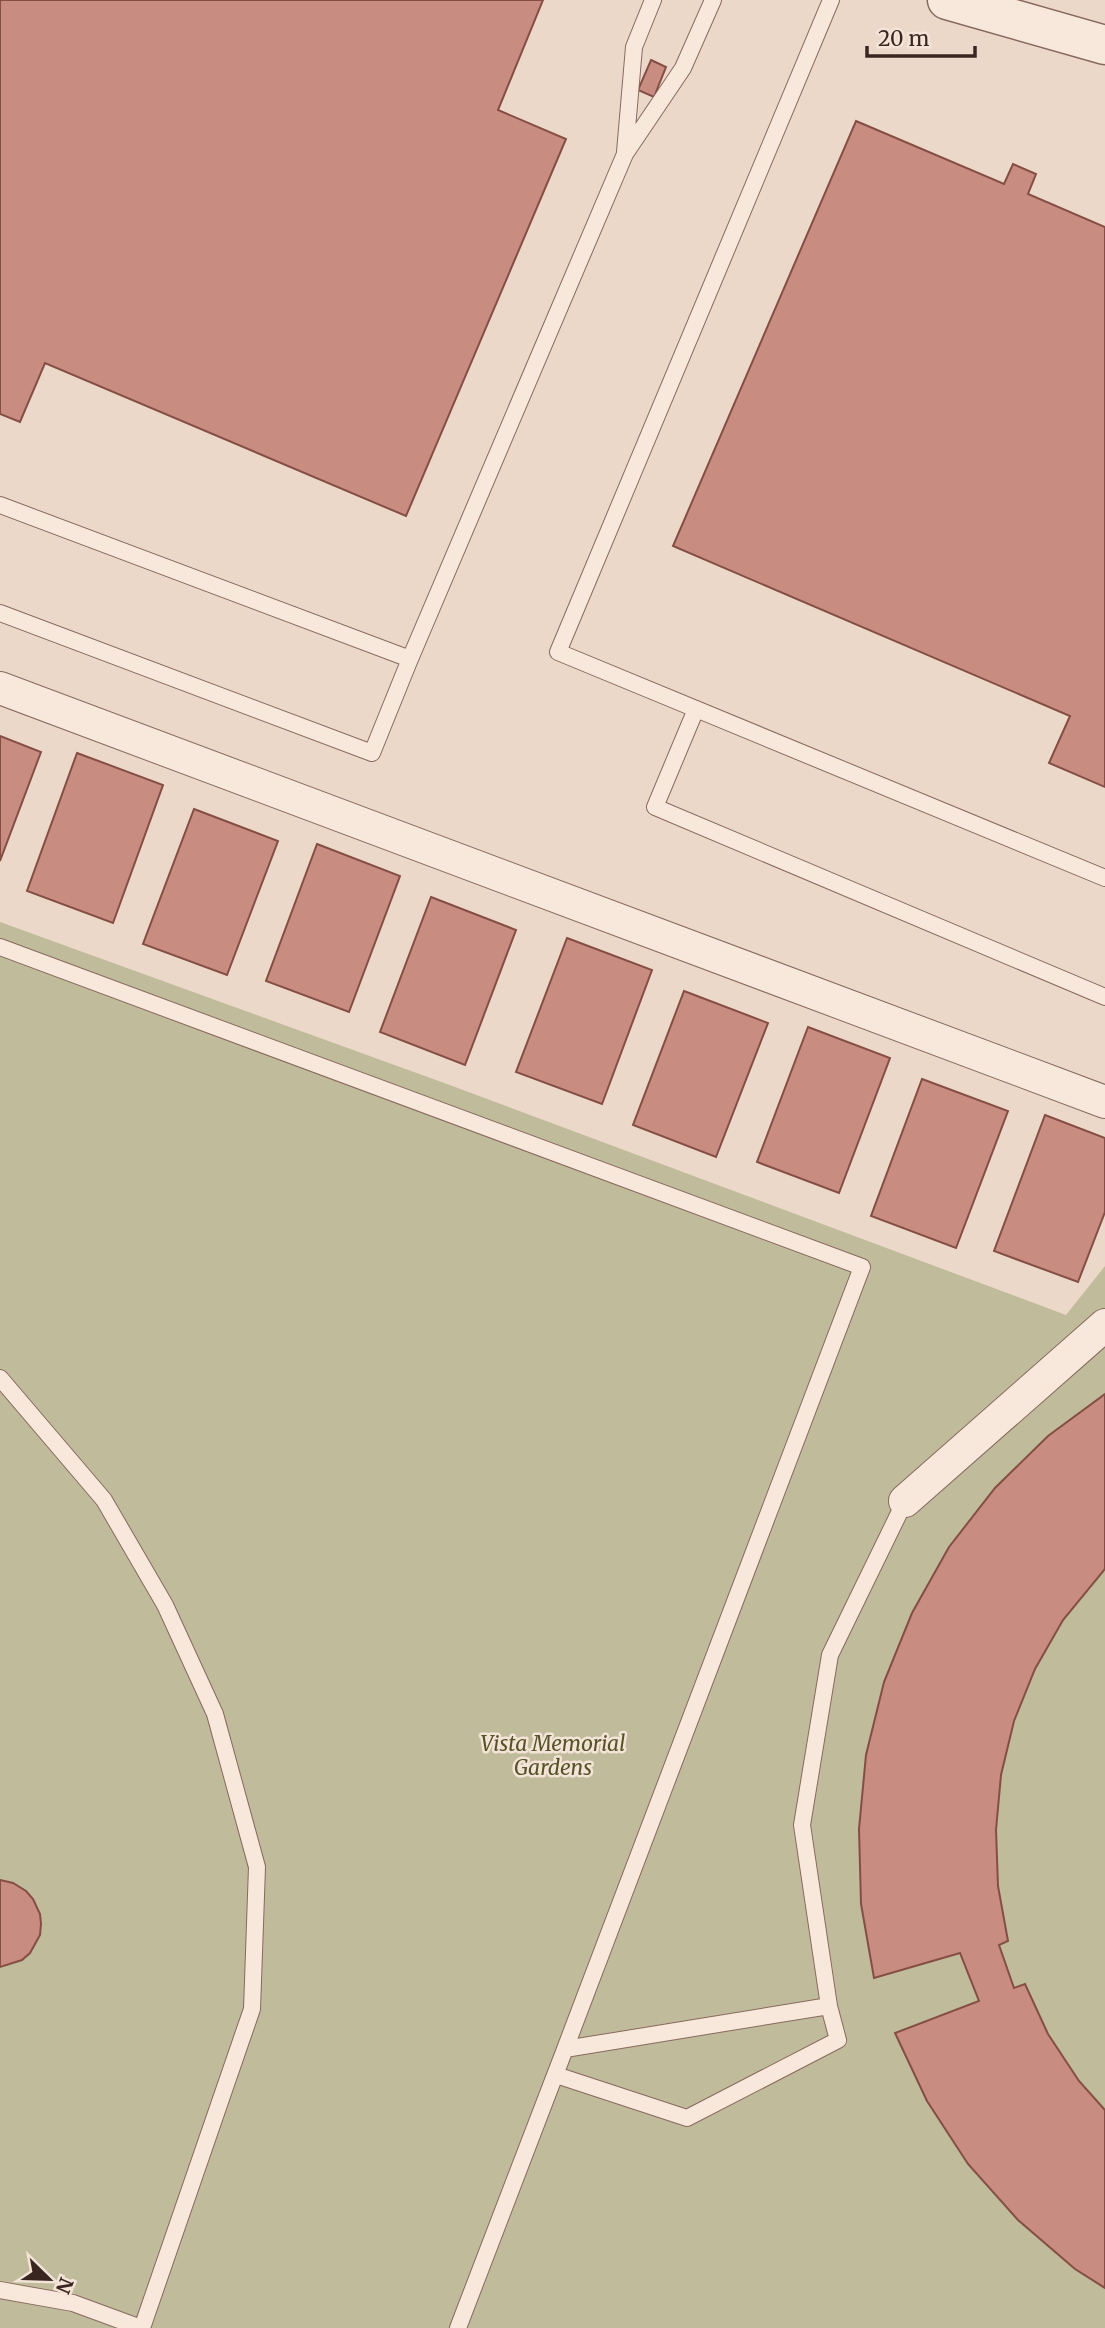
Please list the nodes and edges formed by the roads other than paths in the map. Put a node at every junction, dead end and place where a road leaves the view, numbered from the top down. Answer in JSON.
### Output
{"nodes":[{"id":1,"x":653,"y":0,"type":"edge"},
{"id":2,"x":713,"y":0,"type":"edge"},
{"id":3,"x":831,"y":0,"type":"edge"},
{"id":4,"x":947,"y":0,"type":"edge"},
{"id":5,"x":1105,"y":45,"type":"edge"},
{"id":6,"x":625,"y":154,"type":"junction"},
{"id":7,"x":0,"y":505,"type":"edge"},
{"id":8,"x":0,"y":612,"type":"edge"},
{"id":9,"x":410,"y":659,"type":"junction"},
{"id":10,"x":0,"y":688,"type":"edge"},
{"id":11,"x":696,"y":709,"type":"junction"},
{"id":12,"x":1105,"y":878,"type":"edge"},
{"id":13,"x":0,"y":947,"type":"edge"},
{"id":14,"x":1105,"y":997,"type":"edge"},
{"id":15,"x":1105,"y":1102,"type":"edge"},
{"id":16,"x":1105,"y":1325,"type":"edge"},
{"id":17,"x":0,"y":1378,"type":"edge"},
{"id":18,"x":905,"y":1501,"type":"joint"},
{"id":19,"x":829,"y":2006,"type":"junction"},
{"id":20,"x":565,"y":2049,"type":"junction"},
{"id":21,"x":556,"y":2075,"type":"junction"},
{"id":22,"x":0,"y":2290,"type":"edge"},
{"id":23,"x":141,"y":2328,"type":"edge"},
{"id":24,"x":458,"y":2328,"type":"edge"}],
"edges":[{"from":1,"to":6,"type":"lane"},
{"from":2,"to":6,"type":"lane"},
{"from":3,"to":11,"type":"lane"},
{"from":4,"to":5,"type":"street"},
{"from":6,"to":9,"type":"lane"},
{"from":7,"to":9,"type":"lane"},
{"from":8,"to":9,"type":"lane"},
{"from":10,"to":15,"type":"street"},
{"from":11,"to":12,"type":"lane"},
{"from":11,"to":14,"type":"lane"},
{"from":13,"to":20,"type":"lane"},
{"from":16,"to":18,"type":"street"},
{"from":17,"to":23,"type":"lane"},
{"from":18,"to":19,"type":"lane"},
{"from":19,"to":20,"type":"lane"},
{"from":19,"to":21,"type":"lane"},
{"from":20,"to":21,"type":"lane"},
{"from":21,"to":24,"type":"lane"},
{"from":22,"to":23,"type":"lane"}]}
